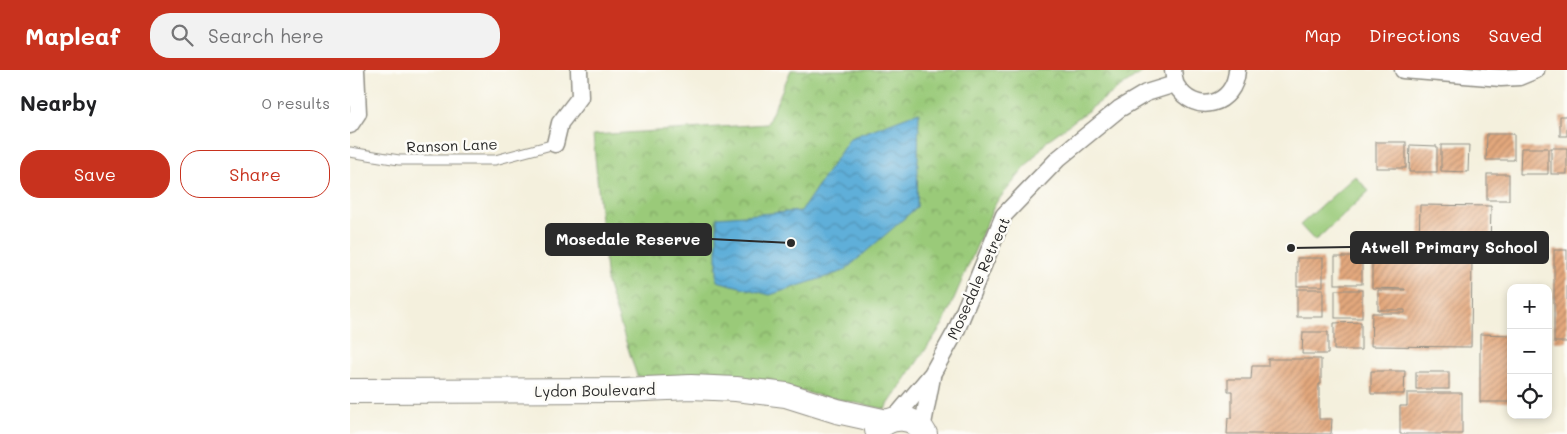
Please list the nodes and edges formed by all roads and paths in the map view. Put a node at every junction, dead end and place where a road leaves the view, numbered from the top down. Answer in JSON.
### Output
{"nodes":[{"id":1,"x":356,"y":70,"type":"edge"},
{"id":2,"x":579,"y":70,"type":"edge"},
{"id":3,"x":1238,"y":70,"type":"edge"},
{"id":4,"x":1403,"y":70,"type":"edge"},
{"id":5,"x":1536,"y":70,"type":"edge"},
{"id":6,"x":1174,"y":77,"type":"edge"},
{"id":7,"x":350,"y":125,"type":"edge"},
{"id":8,"x":555,"y":144,"type":"joint"},
{"id":9,"x":350,"y":152,"type":"edge"},
{"id":10,"x":932,"y":374,"type":"junction"},
{"id":11,"x":350,"y":391,"type":"edge"},
{"id":12,"x":837,"y":411,"type":"junction"},
{"id":13,"x":885,"y":425,"type":"edge"},
{"id":14,"x":923,"y":431,"type":"edge"},
{"id":15,"x":856,"y":434,"type":"edge"}],
"edges":[{"from":1,"to":7,"type":"street"},
{"from":2,"to":8,"type":"street"},
{"from":3,"to":6,"type":"street"},
{"from":4,"to":5,"type":"street"},
{"from":6,"to":10,"type":"street","name":"Mosedale Retreat"},
{"from":8,"to":9,"type":"lane","name":"Ranson Lane"},
{"from":10,"to":13,"type":"street","name":"Mosedale Retreat"},
{"from":10,"to":14,"type":"street","name":"Mosedale Retreat"},
{"from":11,"to":12,"type":"street","name":"Lydon Boulevard"},
{"from":12,"to":13,"type":"street","name":"Lydon Boulevard"},
{"from":12,"to":15,"type":"street"},
{"from":13,"to":14,"type":"street","name":"Lydon Boulevard"}]}
